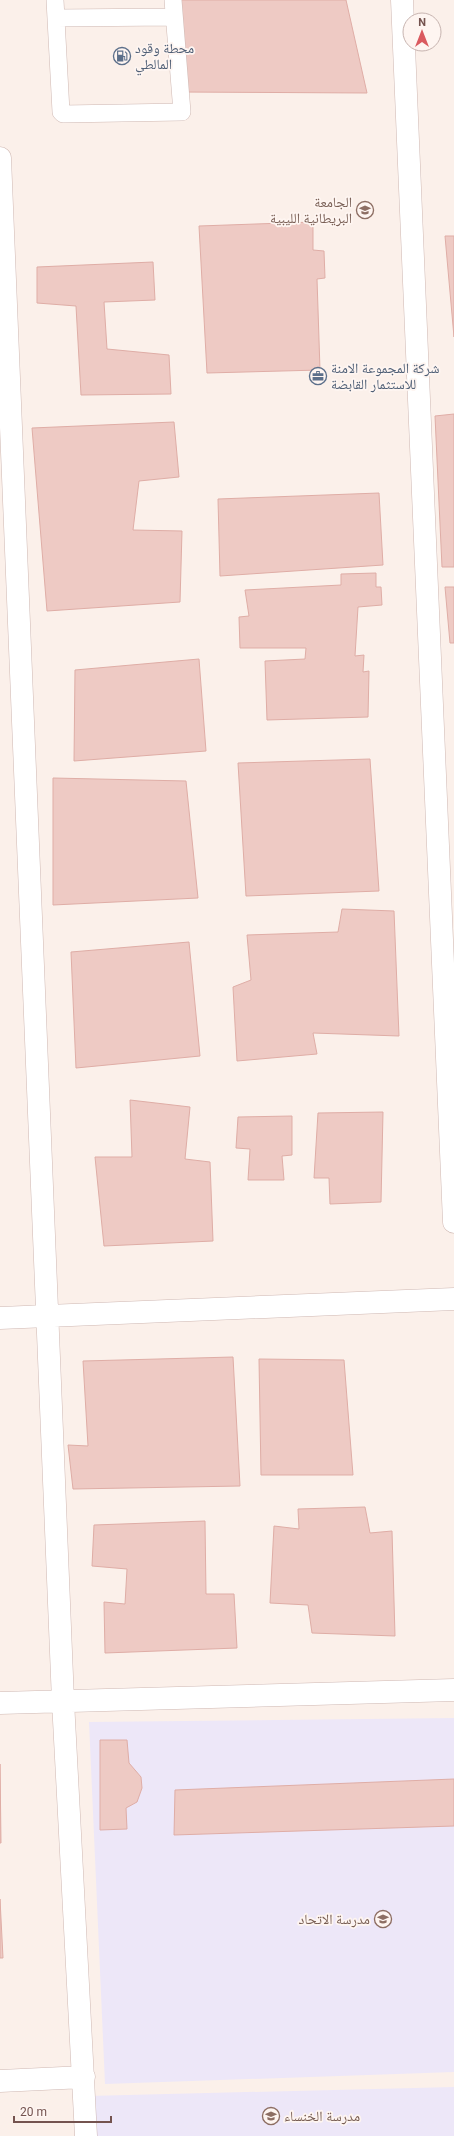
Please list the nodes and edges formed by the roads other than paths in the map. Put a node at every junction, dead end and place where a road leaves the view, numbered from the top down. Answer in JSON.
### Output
{"nodes":[{"id":1,"x":55,"y":0,"type":"edge"},
{"id":2,"x":173,"y":0,"type":"edge"},
{"id":3,"x":402,"y":0,"type":"edge"},
{"id":4,"x":174,"y":17,"type":"junction"},
{"id":5,"x":56,"y":18,"type":"junction"},
{"id":6,"x":0,"y":158,"type":"edge"},
{"id":7,"x":448,"y":927,"type":"edge"},
{"id":8,"x":454,"y":1222,"type":"edge"},
{"id":9,"x":454,"y":1299,"type":"edge"},
{"id":10,"x":47,"y":1316,"type":"junction"},
{"id":11,"x":0,"y":1318,"type":"edge"},
{"id":12,"x":454,"y":1690,"type":"edge"},
{"id":13,"x":63,"y":1701,"type":"junction"},
{"id":14,"x":0,"y":1703,"type":"edge"},
{"id":15,"x":84,"y":2076,"type":"junction"},
{"id":16,"x":0,"y":2080,"type":"edge"},
{"id":17,"x":86,"y":2136,"type":"edge"}],
"edges":[{"from":1,"to":5,"type":"lane"},
{"from":2,"to":4,"type":"lane"},
{"from":3,"to":7,"type":"street"},
{"from":4,"to":5,"type":"lane"},
{"from":4,"to":5,"type":"lane"},
{"from":6,"to":10,"type":"street"},
{"from":7,"to":8,"type":"street"},
{"from":9,"to":10,"type":"street"},
{"from":10,"to":11,"type":"street"},
{"from":10,"to":13,"type":"street"},
{"from":12,"to":13,"type":"street"},
{"from":13,"to":14,"type":"street"},
{"from":13,"to":15,"type":"street"},
{"from":15,"to":16,"type":"street"},
{"from":15,"to":17,"type":"street"}]}
